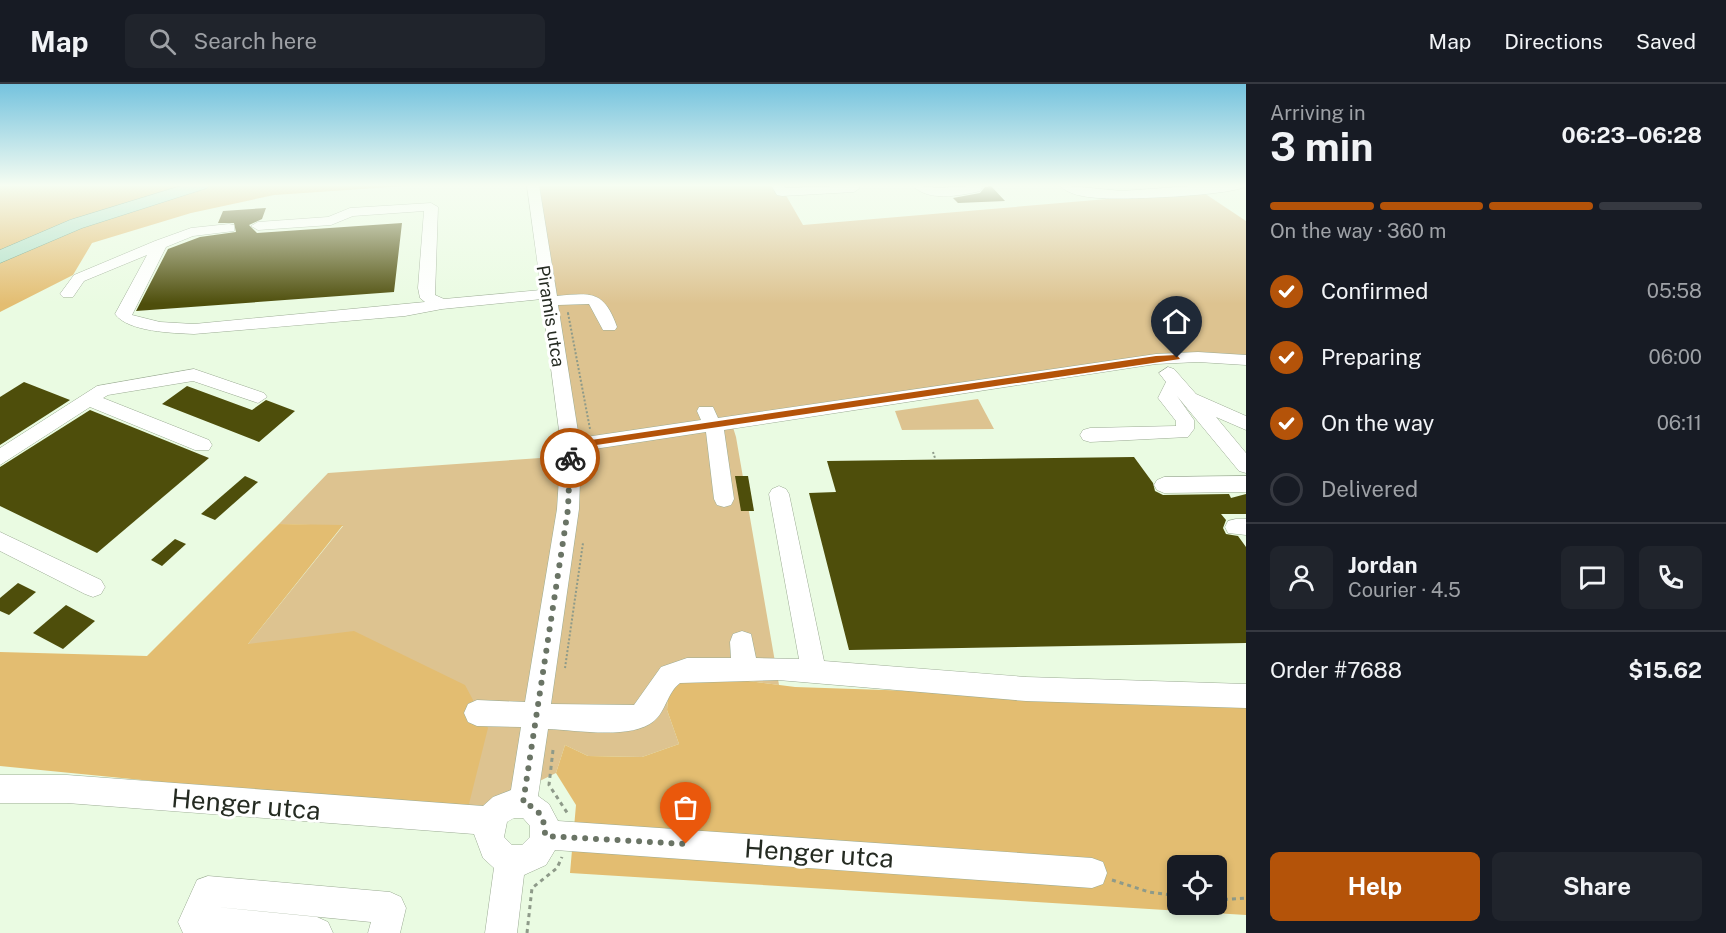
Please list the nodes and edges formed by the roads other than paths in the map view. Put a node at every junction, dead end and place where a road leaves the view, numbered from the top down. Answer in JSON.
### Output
{"nodes":[{"id":1,"x":78,"y":225,"type":"edge"},
{"id":2,"x":278,"y":225,"type":"edge"},
{"id":3,"x":430,"y":225,"type":"edge"},
{"id":4,"x":538,"y":225,"type":"edge"},
{"id":5,"x":258,"y":226,"type":"dead end"},
{"id":6,"x":229,"y":228,"type":"dead end"},
{"id":7,"x":160,"y":244,"type":"junction"},
{"id":8,"x":0,"y":257,"type":"edge"},
{"id":9,"x":68,"y":294,"type":"dead end"},
{"id":10,"x":548,"y":298,"type":"junction"},
{"id":11,"x":442,"y":304,"type":"junction"},
{"id":12,"x":609,"y":327,"type":"dead end"},
{"id":13,"x":1156,"y":358,"type":"junction"},
{"id":14,"x":1246,"y":360,"type":"edge"},
{"id":15,"x":1175,"y":382,"type":"junction"},
{"id":16,"x":258,"y":397,"type":"dead end"},
{"id":17,"x":1189,"y":397,"type":"junction"},
{"id":18,"x":87,"y":399,"type":"junction"},
{"id":19,"x":1238,"y":414,"type":"edge"},
{"id":20,"x":710,"y":418,"type":"junction"},
{"id":21,"x":1090,"y":435,"type":"dead end"},
{"id":22,"x":202,"y":445,"type":"dead end"},
{"id":23,"x":571,"y":446,"type":"junction"},
{"id":24,"x":1242,"y":456,"type":"edge"},
{"id":25,"x":0,"y":458,"type":"edge"},
{"id":26,"x":1246,"y":484,"type":"edge"},
{"id":27,"x":1164,"y":485,"type":"dead end"},
{"id":28,"x":779,"y":494,"type":"dead end"},
{"id":29,"x":724,"y":499,"type":"dead end"},
{"id":30,"x":0,"y":541,"type":"edge"},
{"id":31,"x":93,"y":587,"type":"dead end"},
{"id":32,"x":742,"y":642,"type":"dead end"},
{"id":33,"x":745,"y":669,"type":"junction"},
{"id":34,"x":814,"y":672,"type":"junction"},
{"id":35,"x":1246,"y":696,"type":"edge"},
{"id":36,"x":477,"y":713,"type":"dead end"},
{"id":37,"x":534,"y":715,"type":"junction"},
{"id":38,"x":0,"y":789,"type":"edge"},
{"id":39,"x":523,"y":803,"type":"junction"},
{"id":40,"x":493,"y":821,"type":"junction"},
{"id":41,"x":545,"y":836,"type":"junction"},
{"id":42,"x":510,"y":862,"type":"junction"},
{"id":43,"x":1092,"y":873,"type":"road end"},
{"id":44,"x":317,"y":933,"type":"edge"},
{"id":45,"x":384,"y":933,"type":"edge"},
{"id":46,"x":501,"y":933,"type":"edge"}],
"edges":[{"from":1,"to":8,"type":"main road"},
{"from":2,"to":5,"type":"street"},
{"from":3,"to":11,"type":"street"},
{"from":4,"to":10,"type":"street","name":"Piramis utca"},
{"from":6,"to":7,"type":"street"},
{"from":7,"to":9,"type":"street"},
{"from":7,"to":11,"type":"street"},
{"from":10,"to":11,"type":"street"},
{"from":10,"to":12,"type":"street"},
{"from":10,"to":23,"type":"street","name":"Piramis utca"},
{"from":13,"to":14,"type":"street"},
{"from":13,"to":15,"type":"street"},
{"from":13,"to":20,"type":"street"},
{"from":15,"to":17,"type":"street"},
{"from":15,"to":21,"type":"street"},
{"from":16,"to":18,"type":"street"},
{"from":17,"to":19,"type":"street"},
{"from":17,"to":24,"type":"street"},
{"from":18,"to":22,"type":"street"},
{"from":18,"to":25,"type":"street"},
{"from":20,"to":23,"type":"street"},
{"from":20,"to":29,"type":"street"},
{"from":23,"to":37,"type":"street","name":"Piramis utca"},
{"from":26,"to":27,"type":"street"},
{"from":28,"to":34,"type":"street"},
{"from":30,"to":31,"type":"street"},
{"from":32,"to":33,"type":"street"},
{"from":33,"to":34,"type":"street"},
{"from":33,"to":37,"type":"street"},
{"from":34,"to":35,"type":"street"},
{"from":36,"to":37,"type":"street"},
{"from":37,"to":39,"type":"street","name":"Piramis utca"},
{"from":38,"to":40,"type":"street","name":"Henger utca"},
{"from":39,"to":40,"type":"street"},
{"from":39,"to":41,"type":"street"},
{"from":40,"to":42,"type":"street"},
{"from":41,"to":42,"type":"street"},
{"from":41,"to":43,"type":"street","name":"Henger utca"},
{"from":42,"to":46,"type":"street"},
{"from":44,"to":45,"type":"street"}]}
